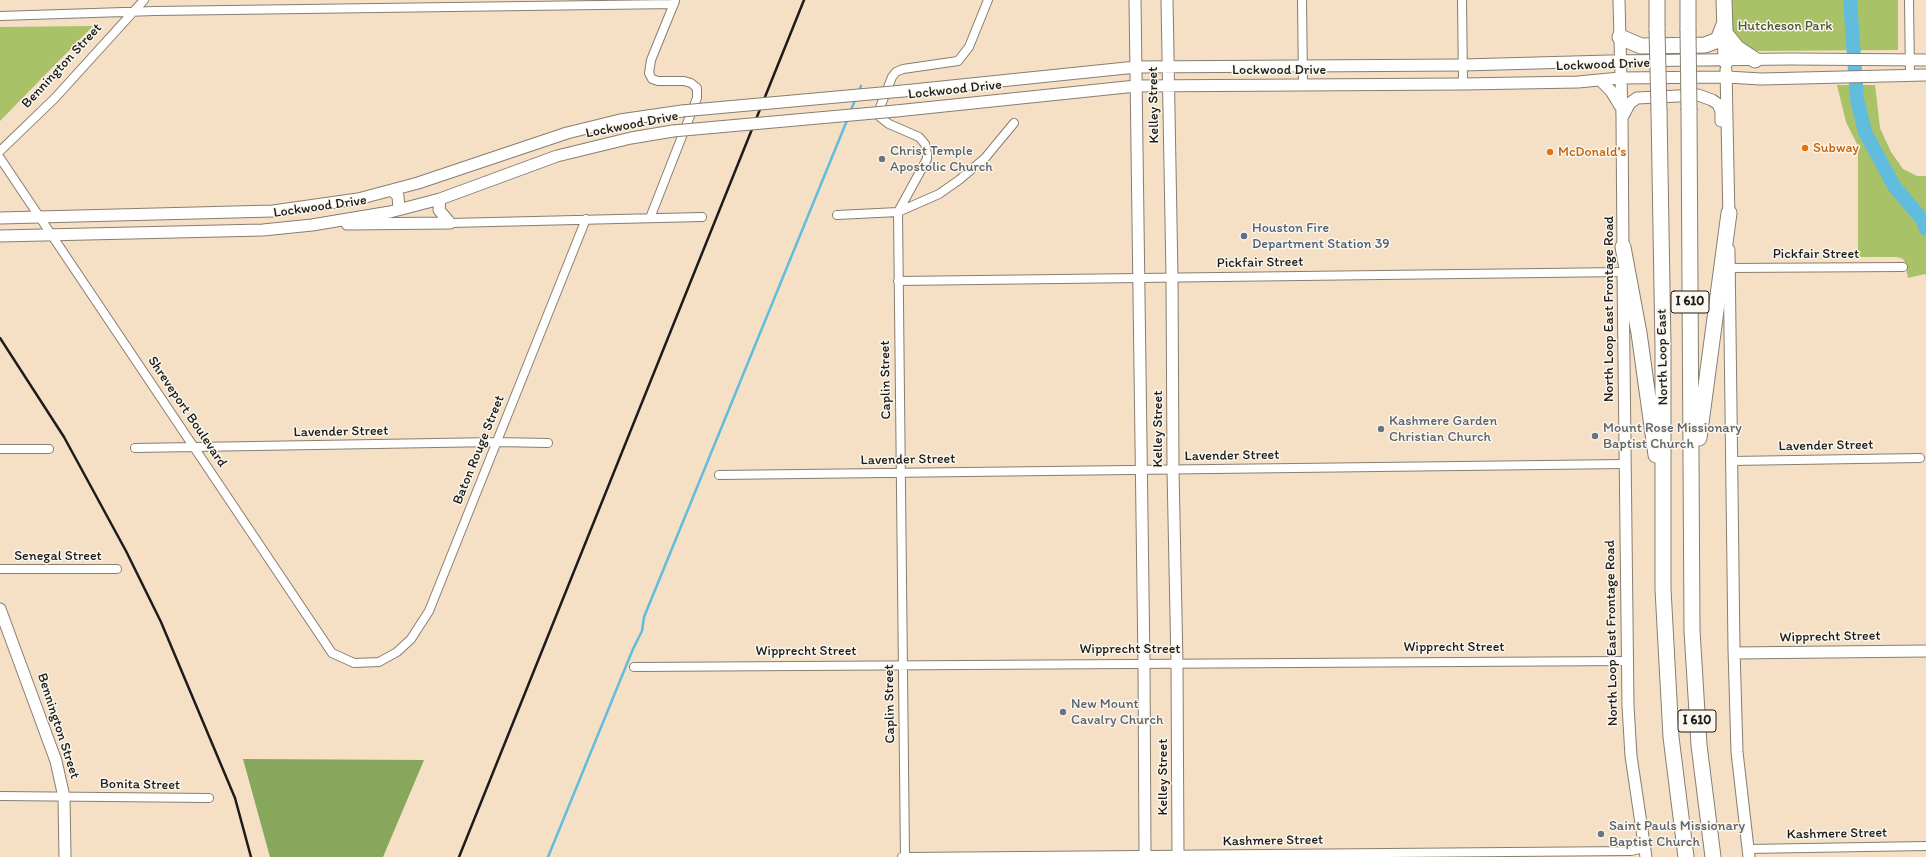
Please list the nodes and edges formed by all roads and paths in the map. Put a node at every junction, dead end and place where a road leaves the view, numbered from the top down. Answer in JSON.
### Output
{"nodes":[{"id":1,"x":144,"y":0,"type":"edge"},
{"id":2,"x":988,"y":0,"type":"edge"},
{"id":3,"x":1135,"y":0,"type":"edge"},
{"id":4,"x":1167,"y":0,"type":"edge"},
{"id":5,"x":1302,"y":0,"type":"edge"},
{"id":6,"x":1462,"y":0,"type":"edge"},
{"id":7,"x":1619,"y":0,"type":"edge"},
{"id":8,"x":1657,"y":0,"type":"edge"},
{"id":9,"x":1688,"y":0,"type":"edge"},
{"id":10,"x":1724,"y":0,"type":"edge"},
{"id":11,"x":1909,"y":0,"type":"edge"},
{"id":12,"x":674,"y":2,"type":"edge"},
{"id":13,"x":134,"y":12,"type":"junction"},
{"id":14,"x":0,"y":16,"type":"edge"},
{"id":15,"x":1724,"y":28,"type":"junction"},
{"id":16,"x":1620,"y":37,"type":"junction"},
{"id":17,"x":1620,"y":60,"type":"junction"},
{"id":18,"x":1755,"y":60,"type":"junction"},
{"id":19,"x":1910,"y":60,"type":"junction"},
{"id":20,"x":1926,"y":60,"type":"edge"},
{"id":21,"x":1726,"y":61,"type":"junction"},
{"id":22,"x":1463,"y":65,"type":"junction"},
{"id":23,"x":1136,"y":67,"type":"junction"},
{"id":24,"x":1168,"y":67,"type":"junction"},
{"id":25,"x":1303,"y":67,"type":"junction"},
{"id":26,"x":1926,"y":75,"type":"edge"},
{"id":27,"x":1910,"y":76,"type":"junction"},
{"id":28,"x":1620,"y":78,"type":"junction"},
{"id":29,"x":1727,"y":78,"type":"junction"},
{"id":30,"x":1600,"y":80,"type":"junction"},
{"id":31,"x":1463,"y":84,"type":"junction"},
{"id":32,"x":1304,"y":85,"type":"junction"},
{"id":33,"x":1136,"y":86,"type":"junction"},
{"id":34,"x":1168,"y":86,"type":"junction"},
{"id":35,"x":1622,"y":113,"type":"junction"},
{"id":36,"x":1014,"y":123,"type":"dead end"},
{"id":37,"x":1728,"y":149,"type":"junction"},
{"id":38,"x":0,"y":152,"type":"edge"},
{"id":39,"x":0,"y":158,"type":"edge"},
{"id":40,"x":392,"y":190,"type":"junction"},
{"id":41,"x":440,"y":198,"type":"junction"},
{"id":42,"x":399,"y":209,"type":"junction"},
{"id":43,"x":898,"y":212,"type":"junction"},
{"id":44,"x":1729,"y":213,"type":"junction"},
{"id":45,"x":185,"y":214,"type":"junction"},
{"id":46,"x":837,"y":215,"type":"dead end"},
{"id":47,"x":702,"y":217,"type":"dead end"},
{"id":48,"x":0,"y":218,"type":"edge"},
{"id":49,"x":42,"y":218,"type":"junction"},
{"id":50,"x":650,"y":218,"type":"junction"},
{"id":51,"x":586,"y":219,"type":"junction"},
{"id":52,"x":450,"y":224,"type":"junction"},
{"id":53,"x":312,"y":225,"type":"junction"},
{"id":54,"x":186,"y":232,"type":"junction"},
{"id":55,"x":0,"y":236,"type":"edge"},
{"id":56,"x":53,"y":236,"type":"junction"},
{"id":57,"x":1623,"y":247,"type":"junction"},
{"id":58,"x":1904,"y":267,"type":"dead end"},
{"id":59,"x":1730,"y":268,"type":"junction"},
{"id":60,"x":1623,"y":272,"type":"junction"},
{"id":61,"x":1172,"y":277,"type":"junction"},
{"id":62,"x":1138,"y":278,"type":"junction"},
{"id":63,"x":898,"y":281,"type":"junction"},
{"id":64,"x":496,"y":442,"type":"junction"},
{"id":65,"x":548,"y":444,"type":"dead end"},
{"id":66,"x":195,"y":447,"type":"junction"},
{"id":67,"x":135,"y":448,"type":"dead end"},
{"id":68,"x":0,"y":449,"type":"edge"},
{"id":69,"x":50,"y":449,"type":"dead end"},
{"id":70,"x":1920,"y":458,"type":"dead end"},
{"id":71,"x":1732,"y":460,"type":"junction"},
{"id":72,"x":1625,"y":464,"type":"junction"},
{"id":73,"x":1142,"y":470,"type":"junction"},
{"id":74,"x":1173,"y":470,"type":"junction"},
{"id":75,"x":901,"y":473,"type":"junction"},
{"id":76,"x":719,"y":475,"type":"dead end"},
{"id":77,"x":1663,"y":482,"type":"junction"},
{"id":78,"x":1692,"y":494,"type":"junction"},
{"id":79,"x":0,"y":569,"type":"edge"},
{"id":80,"x":117,"y":569,"type":"dead end"},
{"id":81,"x":0,"y":609,"type":"edge"},
{"id":82,"x":1926,"y":651,"type":"edge"},
{"id":83,"x":1734,"y":653,"type":"junction"},
{"id":84,"x":1626,"y":661,"type":"junction"},
{"id":85,"x":365,"y":663,"type":"joint"},
{"id":86,"x":1144,"y":664,"type":"junction"},
{"id":87,"x":1177,"y":664,"type":"junction"},
{"id":88,"x":903,"y":665,"type":"junction"},
{"id":89,"x":634,"y":667,"type":"dead end"},
{"id":90,"x":0,"y":796,"type":"edge"},
{"id":91,"x":64,"y":797,"type":"junction"},
{"id":92,"x":209,"y":798,"type":"dead end"},
{"id":93,"x":1926,"y":846,"type":"edge"},
{"id":94,"x":1645,"y":853,"type":"edge"},
{"id":95,"x":1749,"y":853,"type":"edge"},
{"id":96,"x":1631,"y":854,"type":"edge"},
{"id":97,"x":1145,"y":856,"type":"edge"},
{"id":98,"x":1178,"y":856,"type":"edge"},
{"id":99,"x":65,"y":857,"type":"edge"},
{"id":100,"x":902,"y":857,"type":"edge"},
{"id":101,"x":905,"y":857,"type":"edge"},
{"id":102,"x":1686,"y":857,"type":"edge"},
{"id":103,"x":1713,"y":857,"type":"edge"}],
"edges":[{"from":1,"to":13,"type":"street","name":"Bennington Street"},
{"from":2,"to":43,"type":"street","name":"Caplin Street"},
{"from":3,"to":23,"type":"main road","name":"Kelley Street"},
{"from":4,"to":24,"type":"main road","name":"Kelley Street"},
{"from":5,"to":25,"type":"street"},
{"from":6,"to":22,"type":"street"},
{"from":7,"to":16,"type":"main road","name":"North Loop East Frontage Road"},
{"from":8,"to":77,"type":"highway","name":"North Loop East","number":"I 610","bridge":true},
{"from":9,"to":78,"type":"highway","name":"North Loop East","number":"I 610","bridge":true},
{"from":10,"to":15,"type":"highway"},
{"from":11,"to":19,"type":"street"},
{"from":12,"to":13,"type":"street"},
{"from":12,"to":50,"type":"street"},
{"from":13,"to":14,"type":"street"},
{"from":13,"to":38,"type":"street","name":"Bennington Street"},
{"from":15,"to":16,"type":"highway"},
{"from":15,"to":18,"type":"highway"},
{"from":15,"to":21,"type":"highway"},
{"from":16,"to":17,"type":"main road","name":"North Loop East Frontage Road"},
{"from":17,"to":21,"type":"main road","name":"Lockwood Drive"},
{"from":17,"to":22,"type":"main road","name":"Lockwood Drive"},
{"from":17,"to":28,"type":"main road","name":"North Loop East Frontage Road"},
{"from":18,"to":19,"type":"main road","name":"Lockwood Drive"},
{"from":18,"to":21,"type":"main road","name":"Lockwood Drive"},
{"from":19,"to":20,"type":"main road","name":"Lockwood Drive"},
{"from":19,"to":27,"type":"street"},
{"from":21,"to":29,"type":"main road"},
{"from":22,"to":25,"type":"main road","name":"Lockwood Drive"},
{"from":22,"to":31,"type":"street"},
{"from":23,"to":24,"type":"main road","name":"Lockwood Drive"},
{"from":23,"to":33,"type":"main road","name":"Kelley Street"},
{"from":23,"to":40,"type":"main road","name":"Lockwood Drive","bridge":true},
{"from":24,"to":25,"type":"main road","name":"Lockwood Drive"},
{"from":24,"to":34,"type":"main road","name":"Kelley Street"},
{"from":25,"to":32,"type":"street"},
{"from":26,"to":27,"type":"main road","name":"Lockwood Drive"},
{"from":27,"to":29,"type":"main road","name":"Lockwood Drive"},
{"from":28,"to":29,"type":"main road","name":"Lockwood Drive"},
{"from":28,"to":30,"type":"main road","name":"Lockwood Drive"},
{"from":28,"to":35,"type":"main road","name":"North Loop East Frontage Road"},
{"from":29,"to":37,"type":"main road"},
{"from":30,"to":31,"type":"main road","name":"Lockwood Drive"},
{"from":30,"to":35,"type":"main road"},
{"from":31,"to":32,"type":"main road","name":"Lockwood Drive"},
{"from":32,"to":34,"type":"main road","name":"Lockwood Drive"},
{"from":33,"to":34,"type":"main road","name":"Lockwood Drive"},
{"from":33,"to":41,"type":"main road","name":"Lockwood Drive","bridge":true},
{"from":33,"to":62,"type":"main road","name":"Kelley Street"},
{"from":34,"to":61,"type":"main road","name":"Kelley Street"},
{"from":35,"to":37,"type":"main road"},
{"from":35,"to":57,"type":"main road","name":"North Loop East Frontage Road"},
{"from":36,"to":43,"type":"street"},
{"from":37,"to":44,"type":"main road"},
{"from":39,"to":49,"type":"street","name":"Shreveport Boulevard"},
{"from":40,"to":42,"type":"main road"},
{"from":40,"to":45,"type":"main road","name":"Lockwood Drive"},
{"from":41,"to":42,"type":"main road","name":"Lockwood Drive"},
{"from":41,"to":52,"type":"main road"},
{"from":42,"to":53,"type":"main road","name":"Lockwood Drive"},
{"from":43,"to":46,"type":"street"},
{"from":43,"to":63,"type":"street","name":"Caplin Street"},
{"from":44,"to":59,"type":"main road"},
{"from":44,"to":78,"type":"highway"},
{"from":45,"to":49,"type":"main road","name":"Lockwood Drive"},
{"from":45,"to":54,"type":"main road"},
{"from":47,"to":50,"type":"street"},
{"from":48,"to":49,"type":"main road","name":"Lockwood Drive"},
{"from":49,"to":56,"type":"street","name":"Shreveport Boulevard"},
{"from":50,"to":51,"type":"street"},
{"from":51,"to":52,"type":"street"},
{"from":51,"to":64,"type":"street","name":"Baton Rouge Street"},
{"from":52,"to":53,"type":"main road"},
{"from":53,"to":54,"type":"main road","name":"Lockwood Drive"},
{"from":54,"to":56,"type":"main road","name":"Lockwood Drive"},
{"from":55,"to":56,"type":"main road","name":"Lockwood Drive"},
{"from":56,"to":66,"type":"street","name":"Shreveport Boulevard"},
{"from":57,"to":60,"type":"main road","name":"North Loop East Frontage Road"},
{"from":57,"to":77,"type":"highway"},
{"from":58,"to":59,"type":"street","name":"Pickfair Street"},
{"from":59,"to":71,"type":"main road"},
{"from":60,"to":61,"type":"street","name":"Pickfair Street"},
{"from":60,"to":72,"type":"main road","name":"North Loop East Frontage Road"},
{"from":61,"to":62,"type":"street","name":"Pickfair Street"},
{"from":61,"to":74,"type":"main road","name":"Kelley Street"},
{"from":62,"to":63,"type":"street","name":"Pickfair Street"},
{"from":62,"to":73,"type":"main road","name":"Kelley Street"},
{"from":63,"to":75,"type":"street","name":"Caplin Street"},
{"from":64,"to":65,"type":"street","name":"Lavender Street"},
{"from":64,"to":66,"type":"street","name":"Lavender Street"},
{"from":64,"to":85,"type":"street","name":"Baton Rouge Street"},
{"from":66,"to":67,"type":"street","name":"Lavender Street"},
{"from":66,"to":85,"type":"street","name":"Shreveport Boulevard"},
{"from":68,"to":69,"type":"street"},
{"from":70,"to":71,"type":"street","name":"Lavender Street"},
{"from":71,"to":83,"type":"main road"},
{"from":72,"to":74,"type":"street","name":"Lavender Street"},
{"from":72,"to":84,"type":"main road","name":"North Loop East Frontage Road"},
{"from":73,"to":74,"type":"street","name":"Lavender Street"},
{"from":73,"to":75,"type":"street","name":"Lavender Street"},
{"from":73,"to":86,"type":"main road","name":"Kelley Street"},
{"from":74,"to":87,"type":"main road","name":"Kelley Street"},
{"from":75,"to":76,"type":"street","name":"Lavender Street"},
{"from":75,"to":88,"type":"street","name":"Caplin Street"},
{"from":77,"to":102,"type":"highway","name":"North Loop East","number":"I 610"},
{"from":78,"to":103,"type":"highway","name":"North Loop East","number":"I 610"},
{"from":79,"to":80,"type":"street","name":"Senegal Street"},
{"from":81,"to":91,"type":"main road","name":"Bennington Street"},
{"from":82,"to":83,"type":"main road","name":"Wipprecht Street"},
{"from":83,"to":95,"type":"main road"},
{"from":84,"to":87,"type":"street","name":"Wipprecht Street"},
{"from":84,"to":94,"type":"main road","name":"North Loop East Frontage Road"},
{"from":86,"to":87,"type":"street","name":"Wipprecht Street"},
{"from":86,"to":88,"type":"street","name":"Wipprecht Street"},
{"from":86,"to":97,"type":"main road","name":"Kelley Street"},
{"from":87,"to":98,"type":"main road","name":"Kelley Street"},
{"from":88,"to":89,"type":"street","name":"Wipprecht Street"},
{"from":88,"to":101,"type":"street","name":"Caplin Street"},
{"from":90,"to":91,"type":"street","name":"Bonita Street"},
{"from":91,"to":92,"type":"street","name":"Bonita Street"},
{"from":91,"to":99,"type":"main road","name":"Bennington Street"},
{"from":93,"to":95,"type":"street","name":"Kashmere Street"},
{"from":94,"to":96,"type":"street","name":"Kashmere Street"},
{"from":96,"to":98,"type":"street","name":"Kashmere Street"},
{"from":97,"to":98,"type":"street","name":"Kashmere Street"},
{"from":97,"to":101,"type":"street","name":"Kashmere Street"},
{"from":100,"to":101,"type":"street","name":"Kashmere Street"}]}
